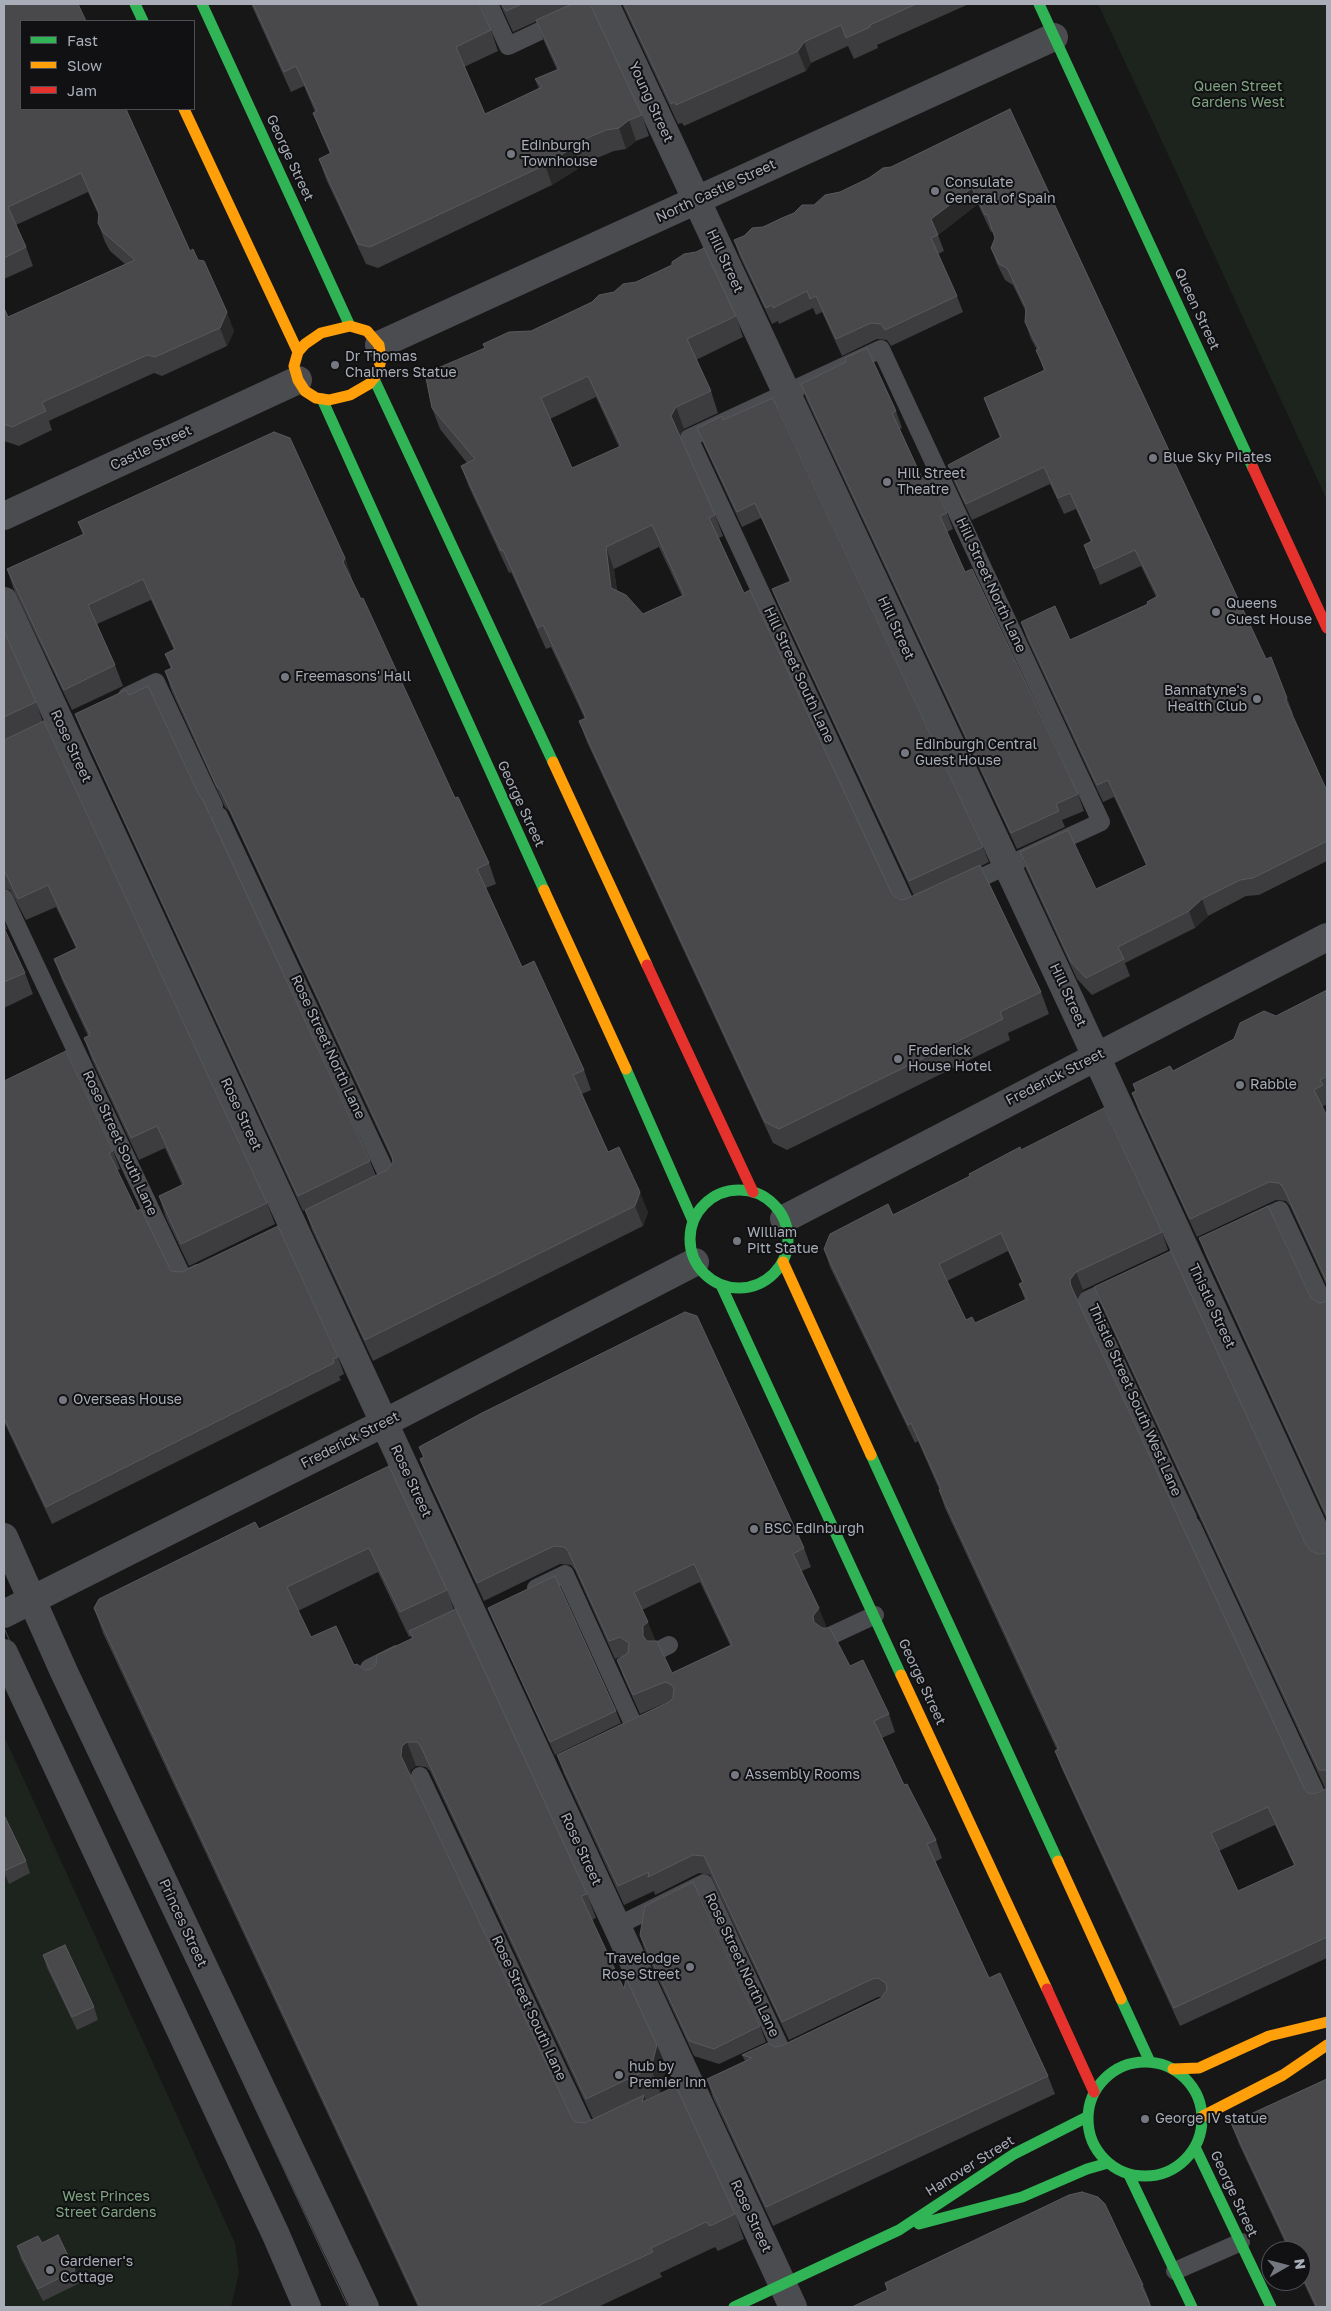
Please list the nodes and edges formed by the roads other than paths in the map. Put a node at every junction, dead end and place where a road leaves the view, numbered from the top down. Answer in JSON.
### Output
{"nodes":[{"id":1,"x":135,"y":4,"type":"edge"},
{"id":2,"x":202,"y":4,"type":"edge"},
{"id":3,"x":489,"y":4,"type":"edge"},
{"id":4,"x":1039,"y":4,"type":"edge"},
{"id":5,"x":593,"y":7,"type":"edge"},
{"id":6,"x":143,"y":20,"type":"edge"},
{"id":7,"x":1054,"y":37,"type":"junction"},
{"id":8,"x":184,"y":110,"type":"edge"},
{"id":9,"x":697,"y":200,"type":"junction"},
{"id":10,"x":350,"y":326,"type":"junction"},
{"id":11,"x":379,"y":344,"type":"junction"},
{"id":12,"x":298,"y":352,"type":"junction"},
{"id":13,"x":374,"y":379,"type":"junction"},
{"id":14,"x":298,"y":380,"type":"junction"},
{"id":15,"x":787,"y":393,"type":"junction"},
{"id":16,"x":322,"y":399,"type":"junction"},
{"id":17,"x":4,"y":516,"type":"edge"},
{"id":18,"x":4,"y":600,"type":"edge"},
{"id":19,"x":1327,"y":628,"type":"edge"},
{"id":20,"x":113,"y":702,"type":"edge"},
{"id":21,"x":1007,"y":865,"type":"junction"},
{"id":22,"x":4,"y":898,"type":"edge"},
{"id":23,"x":1327,"y":937,"type":"edge"},
{"id":24,"x":1096,"y":1056,"type":"junction"},
{"id":25,"x":753,"y":1192,"type":"junction"},
{"id":26,"x":364,"y":1194,"type":"edge"},
{"id":27,"x":784,"y":1219,"type":"junction"},
{"id":28,"x":693,"y":1221,"type":"junction"},
{"id":29,"x":1238,"y":1230,"type":"edge"},
{"id":30,"x":695,"y":1262,"type":"junction"},
{"id":31,"x":783,"y":1262,"type":"junction"},
{"id":32,"x":210,"y":1268,"type":"edge"},
{"id":33,"x":1137,"y":1277,"type":"edge"},
{"id":34,"x":721,"y":1285,"type":"junction"},
{"id":35,"x":1327,"y":1311,"type":"edge"},
{"id":36,"x":384,"y":1423,"type":"junction"},
{"id":37,"x":4,"y":1537,"type":"edge"},
{"id":38,"x":1327,"y":1557,"type":"edge"},
{"id":39,"x":524,"y":1594,"type":"edge"},
{"id":40,"x":34,"y":1601,"type":"junction"},
{"id":41,"x":4,"y":1614,"type":"edge"},
{"id":42,"x":875,"y":1615,"type":"junction"},
{"id":43,"x":830,"y":1636,"type":"edge"},
{"id":44,"x":413,"y":1647,"type":"edge"},
{"id":45,"x":4,"y":1652,"type":"edge"},
{"id":46,"x":376,"y":1684,"type":"edge"},
{"id":47,"x":653,"y":1720,"type":"edge"},
{"id":48,"x":636,"y":1728,"type":"junction"},
{"id":49,"x":608,"y":1741,"type":"edge"},
{"id":50,"x":420,"y":1776,"type":"edge"},
{"id":51,"x":1327,"y":1798,"type":"edge"},
{"id":52,"x":617,"y":1926,"type":"junction"},
{"id":53,"x":1327,"y":2022,"type":"edge"},
{"id":54,"x":1327,"y":2045,"type":"edge"},
{"id":55,"x":780,"y":2047,"type":"junction"},
{"id":56,"x":800,"y":2047,"type":"edge"},
{"id":57,"x":1150,"y":2062,"type":"junction"},
{"id":58,"x":745,"y":2064,"type":"edge"},
{"id":59,"x":1173,"y":2069,"type":"junction"},
{"id":60,"x":1094,"y":2092,"type":"junction"},
{"id":61,"x":1203,"y":2116,"type":"junction"},
{"id":62,"x":1087,"y":2117,"type":"junction"},
{"id":63,"x":607,"y":2130,"type":"edge"},
{"id":64,"x":1195,"y":2147,"type":"junction"},
{"id":65,"x":1108,"y":2163,"type":"junction"},
{"id":66,"x":1130,"y":2175,"type":"junction"},
{"id":67,"x":899,"y":2230,"type":"junction"},
{"id":68,"x":1241,"y":2242,"type":"junction"},
{"id":69,"x":1175,"y":2271,"type":"junction"},
{"id":70,"x":788,"y":2297,"type":"edge"},
{"id":71,"x":308,"y":2307,"type":"edge"},
{"id":72,"x":365,"y":2307,"type":"edge"},
{"id":73,"x":734,"y":2307,"type":"edge"},
{"id":74,"x":1192,"y":2307,"type":"edge"},
{"id":75,"x":1271,"y":2307,"type":"edge"}],
"edges":[{"from":1,"to":6,"type":"street"},
{"from":2,"to":10,"type":"street","name":"George Street"},
{"from":3,"to":5,"type":"lane"},
{"from":4,"to":7,"type":"street","name":"Queen Street"},
{"from":5,"to":9,"type":"street","name":"Young Street"},
{"from":7,"to":9,"type":"street","name":"North Castle Street"},
{"from":7,"to":19,"type":"street","name":"Queen Street"},
{"from":8,"to":12,"type":"street"},
{"from":9,"to":11,"type":"street","name":"North Castle Street"},
{"from":9,"to":15,"type":"street","name":"Hill Street"},
{"from":10,"to":11,"type":"street"},
{"from":10,"to":12,"type":"street"},
{"from":11,"to":13,"type":"street"},
{"from":12,"to":14,"type":"street"},
{"from":13,"to":16,"type":"street"},
{"from":13,"to":25,"type":"street"},
{"from":14,"to":16,"type":"street"},
{"from":14,"to":17,"type":"street","name":"Castle Street"},
{"from":15,"to":21,"type":"street","name":"Hill Street"},
{"from":15,"to":21,"type":"lane","name":"Hill Street North Lane"},
{"from":15,"to":21,"type":"lane","name":"Hill Street South Lane"},
{"from":16,"to":28,"type":"street","name":"George Street"},
{"from":18,"to":36,"type":"street","name":"Rose Street"},
{"from":20,"to":26,"type":"lane","name":"Rose Street North Lane"},
{"from":21,"to":24,"type":"street","name":"Hill Street"},
{"from":22,"to":32,"type":"lane","name":"Rose Street South Lane"},
{"from":23,"to":24,"type":"street","name":"Frederick Street"},
{"from":24,"to":27,"type":"street","name":"Frederick Street"},
{"from":24,"to":38,"type":"street","name":"Thistle Street"},
{"from":25,"to":27,"type":"street"},
{"from":25,"to":28,"type":"street"},
{"from":27,"to":31,"type":"street"},
{"from":28,"to":30,"type":"street","name":"George Street"},
{"from":29,"to":35,"type":"lane"},
{"from":30,"to":34,"type":"street","name":"George Street"},
{"from":30,"to":36,"type":"street","name":"Frederick Street"},
{"from":31,"to":34,"type":"street"},
{"from":31,"to":57,"type":"street"},
{"from":33,"to":51,"type":"lane","name":"Thistle Street South West Lane"},
{"from":34,"to":42,"type":"street","name":"George Street"},
{"from":36,"to":40,"type":"street","name":"Frederick Street"},
{"from":36,"to":52,"type":"street","name":"Rose Street"},
{"from":37,"to":40,"type":"street","name":"Princes Street"},
{"from":39,"to":48,"type":"lane"},
{"from":40,"to":41,"type":"street","name":"Frederick Street"},
{"from":40,"to":72,"type":"street","name":"Princes Street"},
{"from":42,"to":43,"type":"lane"},
{"from":42,"to":60,"type":"street","name":"George Street"},
{"from":44,"to":46,"type":"lane"},
{"from":45,"to":71,"type":"street"},
{"from":47,"to":48,"type":"lane"},
{"from":48,"to":49,"type":"lane"},
{"from":50,"to":63,"type":"lane","name":"Rose Street South Lane"},
{"from":52,"to":55,"type":"lane","name":"Rose Street North Lane"},
{"from":52,"to":70,"type":"street","name":"Rose Street"},
{"from":53,"to":59,"type":"street"},
{"from":54,"to":61,"type":"street"},
{"from":55,"to":56,"type":"lane"},
{"from":55,"to":58,"type":"lane","name":"Rose Street North Lane"},
{"from":57,"to":59,"type":"street","name":"George Street"},
{"from":57,"to":60,"type":"street","name":"George Street"},
{"from":59,"to":61,"type":"street","name":"George Street"},
{"from":60,"to":62,"type":"street","name":"George Street"},
{"from":61,"to":64,"type":"street","name":"George Street"},
{"from":62,"to":65,"type":"street","name":"George Street"},
{"from":62,"to":67,"type":"street","name":"Hanover Street"},
{"from":64,"to":66,"type":"street","name":"George Street"},
{"from":64,"to":68,"type":"street","name":"George Street"},
{"from":65,"to":66,"type":"street","name":"George Street"},
{"from":65,"to":67,"type":"street","name":"Hanover Street"},
{"from":66,"to":69,"type":"street"},
{"from":67,"to":70,"type":"street","name":"Hanover Street"},
{"from":68,"to":69,"type":"lane"},
{"from":68,"to":75,"type":"street","name":"George Street"},
{"from":69,"to":74,"type":"street"},
{"from":70,"to":73,"type":"street","name":"Hanover Street"}]}
